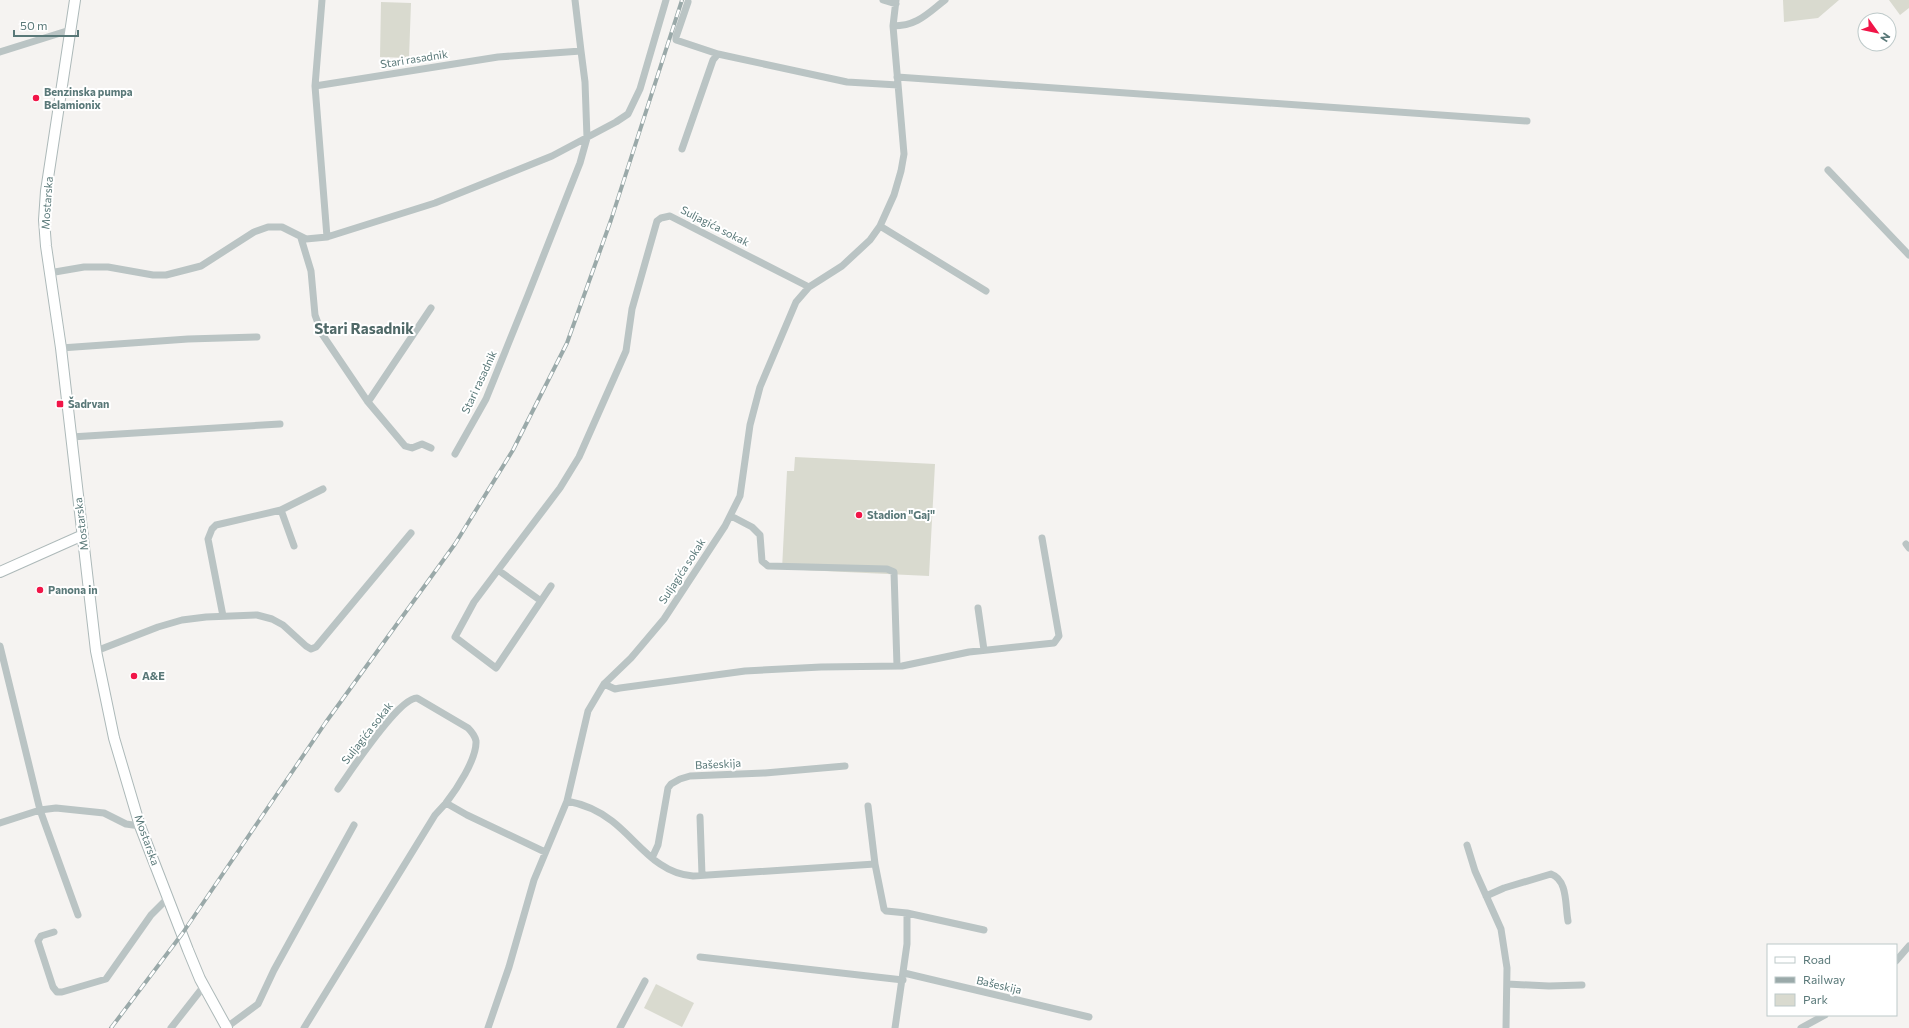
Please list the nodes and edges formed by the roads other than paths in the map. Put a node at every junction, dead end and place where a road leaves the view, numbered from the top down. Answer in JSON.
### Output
{"nodes":[{"id":1,"x":74,"y":0,"type":"edge"},
{"id":2,"x":322,"y":0,"type":"edge"},
{"id":3,"x":575,"y":0,"type":"edge"},
{"id":4,"x":666,"y":0,"type":"edge"},
{"id":5,"x":883,"y":0,"type":"edge"},
{"id":6,"x":945,"y":0,"type":"edge"},
{"id":7,"x":688,"y":2,"type":"dead end"},
{"id":8,"x":896,"y":2,"type":"edge"},
{"id":9,"x":893,"y":26,"type":"junction"},
{"id":10,"x":70,"y":30,"type":"junction"},
{"id":11,"x":581,"y":51,"type":"junction"},
{"id":12,"x":0,"y":52,"type":"edge"},
{"id":13,"x":718,"y":54,"type":"junction"},
{"id":14,"x":897,"y":77,"type":"junction"},
{"id":15,"x":315,"y":86,"type":"junction"},
{"id":16,"x":898,"y":86,"type":"junction"},
{"id":17,"x":1527,"y":121,"type":"dead end"},
{"id":18,"x":587,"y":138,"type":"junction"},
{"id":19,"x":682,"y":149,"type":"dead end"},
{"id":20,"x":1828,"y":170,"type":"dead end"},
{"id":21,"x":880,"y":226,"type":"junction"},
{"id":22,"x":327,"y":237,"type":"junction"},
{"id":23,"x":301,"y":238,"type":"junction"},
{"id":24,"x":1909,"y":255,"type":"edge"},
{"id":25,"x":49,"y":273,"type":"junction"},
{"id":26,"x":809,"y":287,"type":"junction"},
{"id":27,"x":986,"y":291,"type":"dead end"},
{"id":28,"x":431,"y":308,"type":"dead end"},
{"id":29,"x":257,"y":337,"type":"dead end"},
{"id":30,"x":61,"y":348,"type":"junction"},
{"id":31,"x":368,"y":402,"type":"junction"},
{"id":32,"x":280,"y":424,"type":"dead end"},
{"id":33,"x":71,"y":437,"type":"junction"},
{"id":34,"x":431,"y":448,"type":"dead end"},
{"id":35,"x":455,"y":454,"type":"dead end"},
{"id":36,"x":323,"y":489,"type":"dead end"},
{"id":37,"x":281,"y":510,"type":"junction"},
{"id":38,"x":731,"y":516,"type":"junction"},
{"id":39,"x":411,"y":533,"type":"dead end"},
{"id":40,"x":83,"y":535,"type":"junction"},
{"id":41,"x":1042,"y":538,"type":"dead end"},
{"id":42,"x":294,"y":546,"type":"dead end"},
{"id":43,"x":498,"y":570,"type":"junction"},
{"id":44,"x":0,"y":572,"type":"edge"},
{"id":45,"x":551,"y":586,"type":"dead end"},
{"id":46,"x":541,"y":601,"type":"junction"},
{"id":47,"x":978,"y":608,"type":"dead end"},
{"id":48,"x":223,"y":616,"type":"junction"},
{"id":49,"x":0,"y":646,"type":"edge"},
{"id":50,"x":984,"y":650,"type":"junction"},
{"id":51,"x":96,"y":651,"type":"junction"},
{"id":52,"x":896,"y":666,"type":"junction"},
{"id":53,"x":604,"y":684,"type":"junction"},
{"id":54,"x":845,"y":766,"type":"dead end"},
{"id":55,"x":338,"y":789,"type":"dead end"},
{"id":56,"x":567,"y":801,"type":"junction"},
{"id":57,"x":446,"y":803,"type":"junction"},
{"id":58,"x":868,"y":806,"type":"dead end"},
{"id":59,"x":40,"y":810,"type":"junction"},
{"id":60,"x":700,"y":818,"type":"dead end"},
{"id":61,"x":0,"y":823,"type":"edge"},
{"id":62,"x":354,"y":825,"type":"dead end"},
{"id":63,"x":140,"y":826,"type":"junction"},
{"id":64,"x":1467,"y":845,"type":"dead end"},
{"id":65,"x":544,"y":852,"type":"junction"},
{"id":66,"x":652,"y":858,"type":"junction"},
{"id":67,"x":875,"y":864,"type":"junction"},
{"id":68,"x":702,"y":875,"type":"junction"},
{"id":69,"x":1486,"y":896,"type":"junction"},
{"id":70,"x":168,"y":898,"type":"junction"},
{"id":71,"x":907,"y":913,"type":"junction"},
{"id":72,"x":78,"y":915,"type":"dead end"},
{"id":73,"x":1568,"y":921,"type":"dead end"},
{"id":74,"x":984,"y":930,"type":"dead end"},
{"id":75,"x":54,"y":932,"type":"dead end"},
{"id":76,"x":1909,"y":946,"type":"edge"},
{"id":77,"x":700,"y":957,"type":"dead end"},
{"id":78,"x":1897,"y":960,"type":"edge"},
{"id":79,"x":903,"y":977,"type":"junction"},
{"id":80,"x":645,"y":981,"type":"dead end"},
{"id":81,"x":1507,"y":984,"type":"junction"},
{"id":82,"x":1582,"y":985,"type":"dead end"},
{"id":83,"x":204,"y":986,"type":"junction"},
{"id":84,"x":1823,"y":1016,"type":"edge"},
{"id":85,"x":1089,"y":1017,"type":"dead end"},
{"id":86,"x":172,"y":1028,"type":"edge"},
{"id":87,"x":227,"y":1028,"type":"edge"},
{"id":88,"x":304,"y":1028,"type":"edge"},
{"id":89,"x":488,"y":1028,"type":"edge"},
{"id":90,"x":620,"y":1028,"type":"edge"},
{"id":91,"x":895,"y":1028,"type":"edge"},
{"id":92,"x":1506,"y":1028,"type":"edge"},
{"id":93,"x":1801,"y":1028,"type":"edge"}],
"edges":[{"from":1,"to":10,"type":"main road","name":"Mostarska"},
{"from":2,"to":15,"type":"street"},
{"from":3,"to":11,"type":"street"},
{"from":4,"to":18,"type":"street"},
{"from":5,"to":8,"type":"street","name":"Suljagića sokak"},
{"from":6,"to":9,"type":"street"},
{"from":7,"to":13,"type":"street"},
{"from":8,"to":9,"type":"street","name":"Suljagića sokak"},
{"from":9,"to":14,"type":"street","name":"Suljagića sokak"},
{"from":10,"to":12,"type":"street"},
{"from":10,"to":25,"type":"main road","name":"Mostarska"},
{"from":11,"to":15,"type":"street","name":"Stari rasadnik"},
{"from":11,"to":18,"type":"street","name":"Stari rasadnik"},
{"from":13,"to":16,"type":"street"},
{"from":13,"to":19,"type":"street"},
{"from":14,"to":16,"type":"street","name":"Suljagića sokak"},
{"from":14,"to":17,"type":"street"},
{"from":15,"to":22,"type":"street"},
{"from":16,"to":21,"type":"street","name":"Suljagića sokak"},
{"from":18,"to":22,"type":"street"},
{"from":18,"to":35,"type":"street","name":"Stari rasadnik"},
{"from":20,"to":24,"type":"street"},
{"from":21,"to":26,"type":"street","name":"Suljagića sokak"},
{"from":21,"to":27,"type":"street"},
{"from":22,"to":23,"type":"street"},
{"from":23,"to":25,"type":"street"},
{"from":23,"to":31,"type":"street"},
{"from":25,"to":30,"type":"main road","name":"Mostarska"},
{"from":26,"to":38,"type":"street","name":"Suljagića sokak"},
{"from":26,"to":43,"type":"street","name":"Suljagića sokak"},
{"from":28,"to":31,"type":"street"},
{"from":29,"to":30,"type":"street"},
{"from":30,"to":33,"type":"main road","name":"Mostarska"},
{"from":31,"to":34,"type":"street"},
{"from":32,"to":33,"type":"street"},
{"from":33,"to":40,"type":"main road","name":"Mostarska"},
{"from":36,"to":37,"type":"street"},
{"from":37,"to":42,"type":"street"},
{"from":37,"to":48,"type":"street"},
{"from":38,"to":52,"type":"street"},
{"from":38,"to":53,"type":"street","name":"Suljagića sokak"},
{"from":39,"to":48,"type":"street"},
{"from":40,"to":44,"type":"main road"},
{"from":40,"to":51,"type":"main road","name":"Mostarska"},
{"from":41,"to":50,"type":"street"},
{"from":43,"to":46,"type":"street"},
{"from":43,"to":46,"type":"street","name":"Suljagića sokak"},
{"from":45,"to":46,"type":"street","name":"Suljagića sokak"},
{"from":47,"to":50,"type":"street"},
{"from":48,"to":51,"type":"street"},
{"from":49,"to":59,"type":"street"},
{"from":50,"to":52,"type":"street"},
{"from":51,"to":63,"type":"main road","name":"Mostarska"},
{"from":52,"to":53,"type":"street"},
{"from":53,"to":56,"type":"street","name":"Suljagića sokak"},
{"from":54,"to":66,"type":"street","name":"Bašeskija"},
{"from":55,"to":57,"type":"street","name":"Suljagića sokak"},
{"from":56,"to":65,"type":"street","name":"Suljagića sokak"},
{"from":56,"to":66,"type":"street"},
{"from":57,"to":65,"type":"street"},
{"from":57,"to":88,"type":"street","name":"Suljagića sokak"},
{"from":58,"to":67,"type":"street"},
{"from":59,"to":61,"type":"street"},
{"from":59,"to":63,"type":"street"},
{"from":59,"to":72,"type":"street"},
{"from":60,"to":68,"type":"street"},
{"from":62,"to":87,"type":"street"},
{"from":63,"to":70,"type":"main road","name":"Mostarska"},
{"from":64,"to":69,"type":"street"},
{"from":65,"to":89,"type":"street","name":"Suljagića sokak"},
{"from":66,"to":68,"type":"street"},
{"from":67,"to":68,"type":"street"},
{"from":67,"to":71,"type":"street"},
{"from":69,"to":73,"type":"street"},
{"from":69,"to":81,"type":"street"},
{"from":70,"to":75,"type":"street"},
{"from":70,"to":83,"type":"main road","name":"Mostarska"},
{"from":71,"to":74,"type":"street"},
{"from":71,"to":79,"type":"street"},
{"from":76,"to":78,"type":"street"},
{"from":77,"to":79,"type":"street","name":"Bašeskija"},
{"from":79,"to":85,"type":"street","name":"Bašeskija"},
{"from":79,"to":91,"type":"street"},
{"from":80,"to":90,"type":"street"},
{"from":81,"to":82,"type":"street"},
{"from":81,"to":92,"type":"street"},
{"from":83,"to":86,"type":"street"},
{"from":83,"to":87,"type":"main road","name":"Mostarska"},
{"from":84,"to":93,"type":"street"}]}
